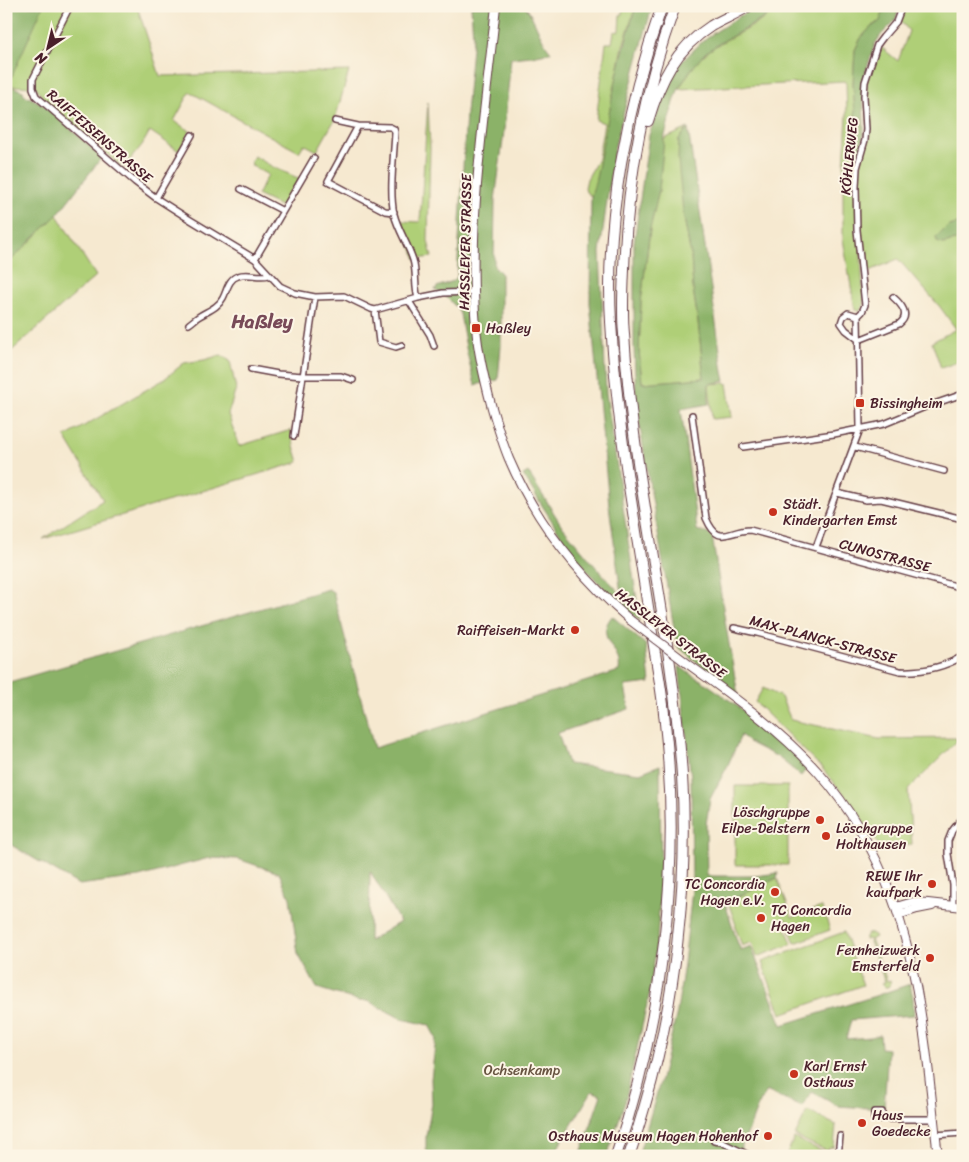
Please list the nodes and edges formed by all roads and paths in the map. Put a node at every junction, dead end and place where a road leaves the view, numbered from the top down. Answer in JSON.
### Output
{"nodes":[{"id":1,"x":70,"y":6,"type":"edge"},
{"id":2,"x":496,"y":6,"type":"edge"},
{"id":3,"x":662,"y":6,"type":"edge"},
{"id":4,"x":675,"y":6,"type":"edge"},
{"id":5,"x":748,"y":6,"type":"edge"},
{"id":6,"x":902,"y":6,"type":"edge"},
{"id":7,"x":335,"y":121,"type":"dead end"},
{"id":8,"x":358,"y":126,"type":"junction"},
{"id":9,"x":192,"y":135,"type":"dead end"},
{"id":10,"x":638,"y":139,"type":"junction"},
{"id":11,"x":314,"y":158,"type":"dead end"},
{"id":12,"x":241,"y":189,"type":"dead end"},
{"id":13,"x":156,"y":198,"type":"junction"},
{"id":14,"x":283,"y":211,"type":"junction"},
{"id":15,"x":394,"y":212,"type":"junction"},
{"id":16,"x":255,"y":259,"type":"junction"},
{"id":17,"x":269,"y":275,"type":"junction"},
{"id":18,"x":474,"y":292,"type":"junction"},
{"id":19,"x":316,"y":297,"type":"junction"},
{"id":20,"x":893,"y":297,"type":"dead end"},
{"id":21,"x":418,"y":298,"type":"junction"},
{"id":22,"x":408,"y":301,"type":"junction"},
{"id":23,"x":375,"y":310,"type":"junction"},
{"id":24,"x":858,"y":316,"type":"junction"},
{"id":25,"x":189,"y":324,"type":"dead end"},
{"id":26,"x":859,"y":340,"type":"junction"},
{"id":27,"x":402,"y":344,"type":"dead end"},
{"id":28,"x":434,"y":346,"type":"dead end"},
{"id":29,"x":250,"y":368,"type":"dead end"},
{"id":30,"x":303,"y":376,"type":"junction"},
{"id":31,"x":353,"y":380,"type":"dead end"},
{"id":32,"x":963,"y":394,"type":"edge"},
{"id":33,"x":692,"y":415,"type":"dead end"},
{"id":34,"x":860,"y":430,"type":"junction"},
{"id":35,"x":294,"y":436,"type":"dead end"},
{"id":36,"x":743,"y":447,"type":"dead end"},
{"id":37,"x":855,"y":447,"type":"junction"},
{"id":38,"x":944,"y":471,"type":"dead end"},
{"id":39,"x":837,"y":493,"type":"junction"},
{"id":40,"x":963,"y":520,"type":"edge"},
{"id":41,"x":816,"y":547,"type":"junction"},
{"id":42,"x":963,"y":588,"type":"edge"},
{"id":43,"x":734,"y":628,"type":"dead end"},
{"id":44,"x":963,"y":656,"type":"edge"},
{"id":45,"x":963,"y":818,"type":"edge"},
{"id":46,"x":953,"y":906,"type":"junction"},
{"id":47,"x":963,"y":907,"type":"edge"},
{"id":48,"x":897,"y":911,"type":"junction"},
{"id":49,"x":881,"y":1119,"type":"dead end"},
{"id":50,"x":934,"y":1120,"type":"junction"},
{"id":51,"x":963,"y":1133,"type":"edge"},
{"id":52,"x":935,"y":1135,"type":"junction"},
{"id":53,"x":840,"y":1136,"type":"dead end"},
{"id":54,"x":714,"y":1142,"type":"dead end"},
{"id":55,"x":616,"y":1156,"type":"edge"},
{"id":56,"x":629,"y":1156,"type":"edge"},
{"id":57,"x":751,"y":1156,"type":"edge"},
{"id":58,"x":838,"y":1156,"type":"edge"},
{"id":59,"x":938,"y":1156,"type":"edge"}],
"edges":[{"from":1,"to":13,"type":"street","name":"RAIFFEISENSTRASSE"},
{"from":2,"to":18,"type":"main road","name":"HASSLEYER STRASSE"},
{"from":3,"to":55,"type":"highway"},
{"from":4,"to":10,"type":"highway"},
{"from":5,"to":10,"type":"highway"},
{"from":6,"to":24,"type":"street","name":"KÖHLERWEG"},
{"from":7,"to":8,"type":"street"},
{"from":8,"to":15,"type":"street"},
{"from":8,"to":15,"type":"street"},
{"from":9,"to":13,"type":"street","name":"RAIFFEISENSTRASSE"},
{"from":10,"to":56,"type":"highway"},
{"from":11,"to":14,"type":"street"},
{"from":12,"to":14,"type":"street"},
{"from":13,"to":16,"type":"street","name":"RAIFFEISENSTRASSE"},
{"from":14,"to":16,"type":"street"},
{"from":15,"to":21,"type":"street"},
{"from":16,"to":17,"type":"street","name":"RAIFFEISENSTRASSE"},
{"from":17,"to":19,"type":"street","name":"RAIFFEISENSTRASSE"},
{"from":17,"to":25,"type":"street"},
{"from":18,"to":21,"type":"street"},
{"from":18,"to":48,"type":"main road","name":"HASSLEYER STRASSE","bridge":true},
{"from":19,"to":23,"type":"street","name":"RAIFFEISENSTRASSE"},
{"from":19,"to":30,"type":"street"},
{"from":20,"to":26,"type":"street"},
{"from":21,"to":22,"type":"street"},
{"from":22,"to":23,"type":"street"},
{"from":22,"to":28,"type":"street"},
{"from":23,"to":27,"type":"street"},
{"from":24,"to":26,"type":"street","name":"KÖHLERWEG"},
{"from":24,"to":26,"type":"street"},
{"from":26,"to":34,"type":"street","name":"KÖHLERWEG"},
{"from":29,"to":30,"type":"street"},
{"from":30,"to":31,"type":"street"},
{"from":30,"to":35,"type":"street"},
{"from":32,"to":34,"type":"street"},
{"from":33,"to":41,"type":"street","name":"CUNOSTRASSE"},
{"from":34,"to":36,"type":"street"},
{"from":34,"to":37,"type":"street","name":"KÖHLERWEG"},
{"from":37,"to":38,"type":"street"},
{"from":37,"to":39,"type":"street","name":"KÖHLERWEG"},
{"from":39,"to":40,"type":"street"},
{"from":39,"to":41,"type":"street","name":"KÖHLERWEG"},
{"from":41,"to":42,"type":"street","name":"CUNOSTRASSE"},
{"from":43,"to":44,"type":"street","name":"MAX-PLANCK-STRASSE"},
{"from":45,"to":46,"type":"street"},
{"from":46,"to":47,"type":"main road"},
{"from":46,"to":48,"type":"main road"},
{"from":48,"to":50,"type":"main road","name":"HASSLEYER STRASSE"},
{"from":49,"to":50,"type":"street"},
{"from":50,"to":52,"type":"main road","name":"HASSLEYER STRASSE"},
{"from":51,"to":52,"type":"street"},
{"from":52,"to":59,"type":"main road","name":"HASSLEYER STRASSE"},
{"from":53,"to":58,"type":"street"},
{"from":54,"to":57,"type":"street"}]}
